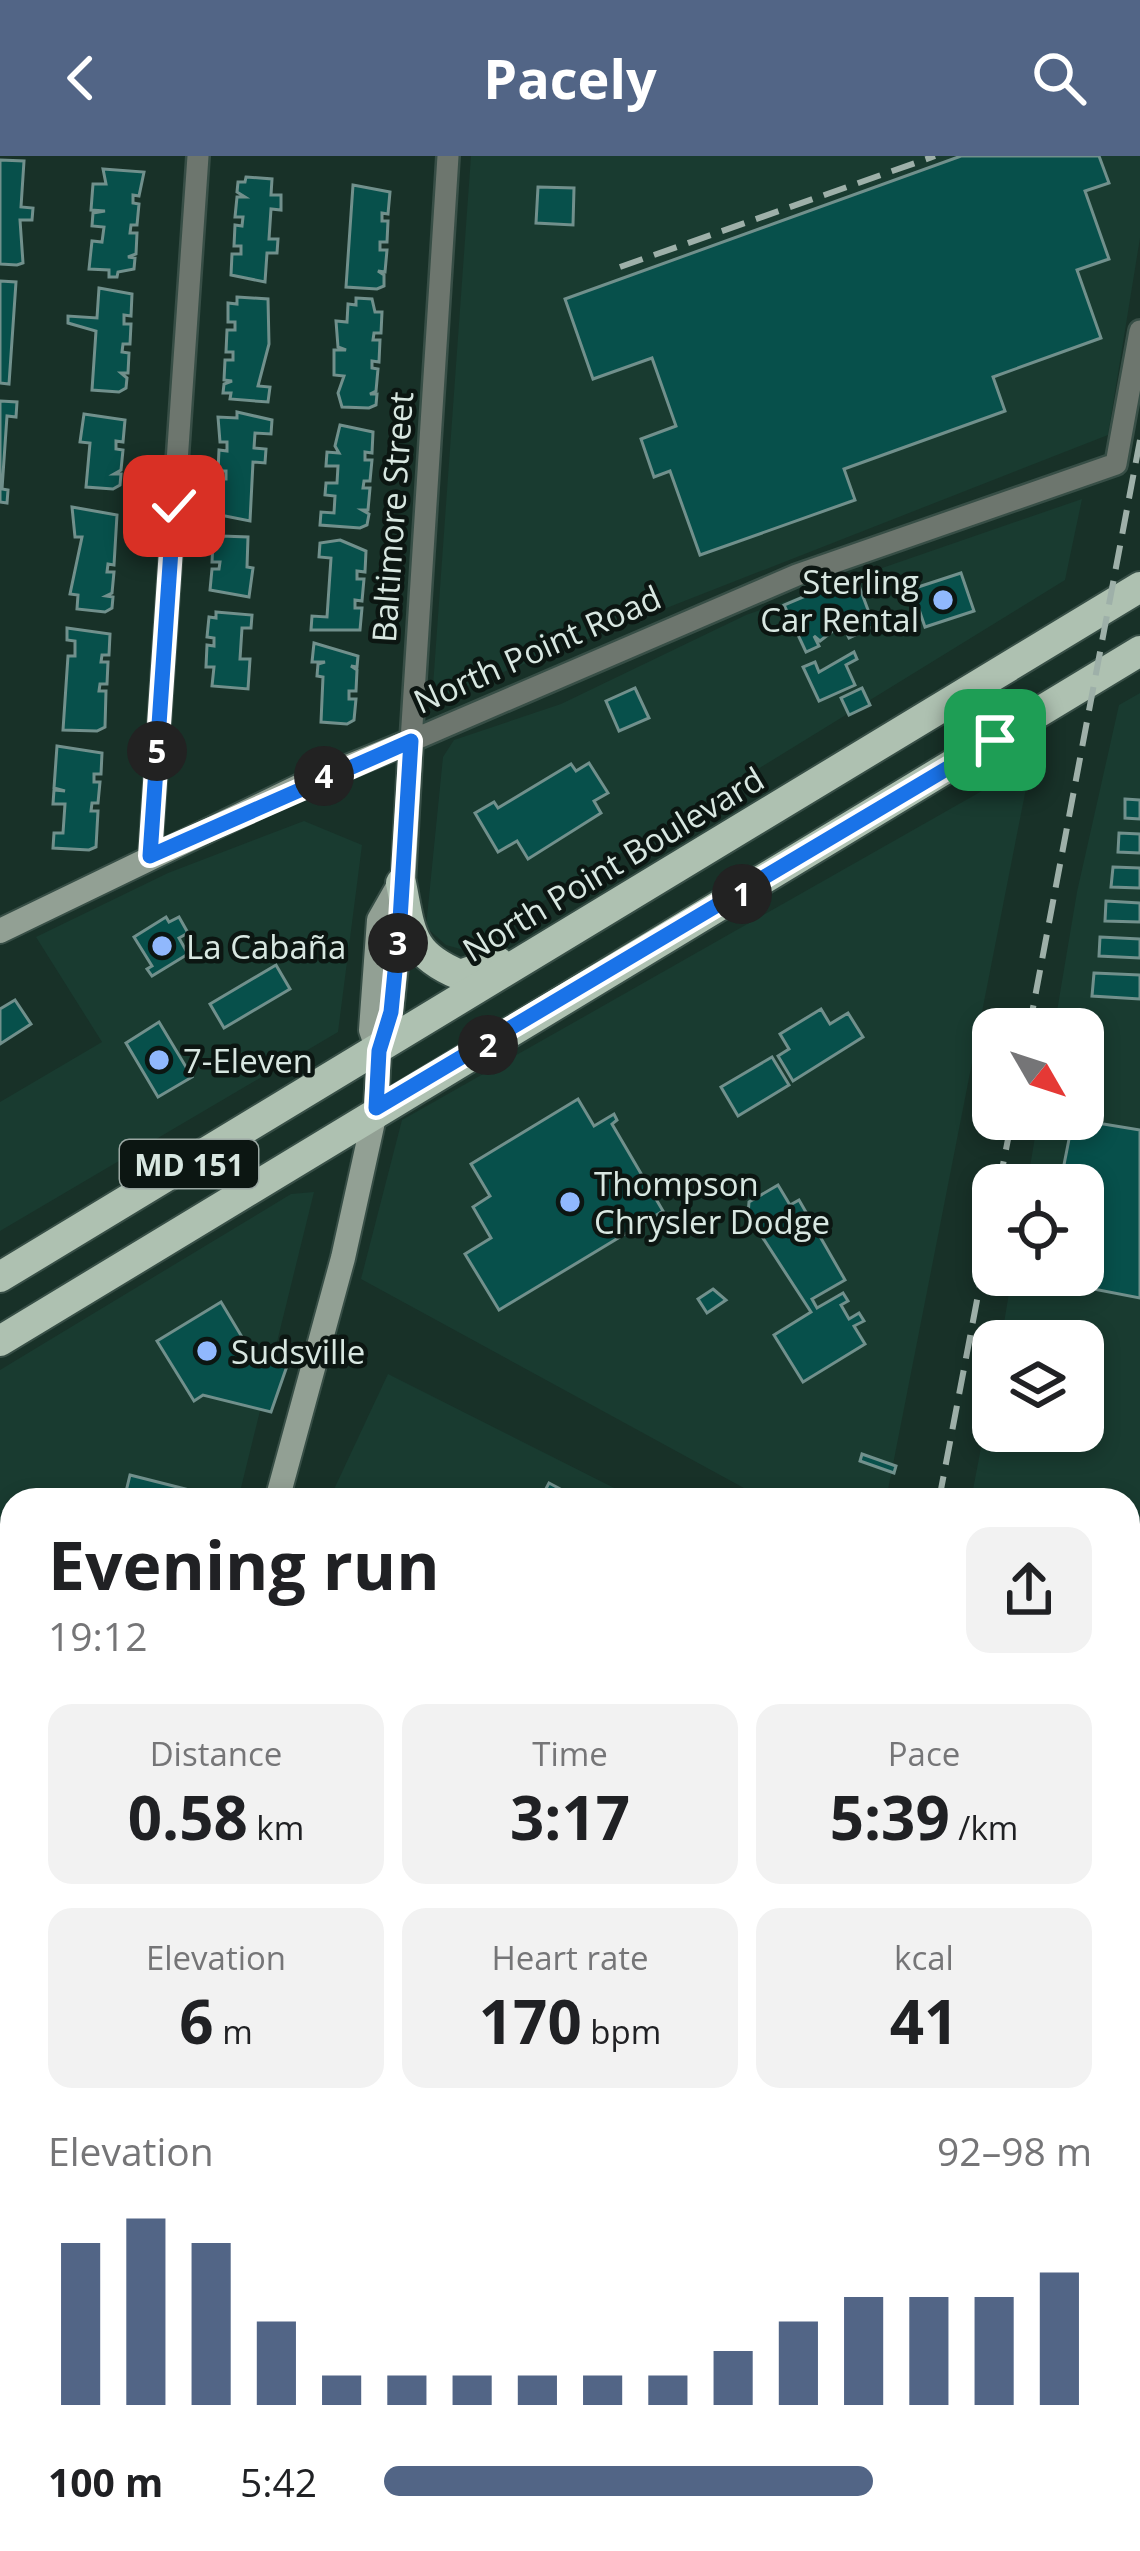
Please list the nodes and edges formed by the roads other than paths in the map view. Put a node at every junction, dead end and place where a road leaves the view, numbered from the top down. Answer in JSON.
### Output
{"nodes":[{"id":1,"x":198,"y":156,"type":"edge"},
{"id":2,"x":448,"y":156,"type":"edge"},
{"id":3,"x":1140,"y":331,"type":"edge"},
{"id":4,"x":1140,"y":586,"type":"edge"},
{"id":5,"x":1140,"y":651,"type":"edge"},
{"id":6,"x":411,"y":741,"type":"junction"},
{"id":7,"x":150,"y":856,"type":"junction"},
{"id":8,"x":400,"y":883,"type":"junction"},
{"id":9,"x":580,"y":925,"type":"junction"},
{"id":10,"x":0,"y":931,"type":"edge"},
{"id":11,"x":379,"y":1051,"type":"junction"},
{"id":12,"x":376,"y":1108,"type":"junction"},
{"id":13,"x":0,"y":1277,"type":"edge"},
{"id":14,"x":37,"y":1318,"type":"junction"},
{"id":15,"x":0,"y":1341,"type":"edge"},
{"id":16,"x":0,"y":1370,"type":"edge"},
{"id":17,"x":280,"y":1488,"type":"edge"}],
"edges":[{"from":1,"to":7,"type":"street"},
{"from":2,"to":6,"type":"street","name":"Baltimore Street"},
{"from":3,"to":6,"type":"street","name":"North Point Road"},
{"from":4,"to":9,"type":"main road","name":"North Point Boulevard","number":"MD 151"},
{"from":5,"to":12,"type":"main road","number":"MD 151"},
{"from":6,"to":7,"type":"street","name":"North Point Road"},
{"from":6,"to":8,"type":"street","name":"Baltimore Street"},
{"from":7,"to":10,"type":"street","name":"North Point Road"},
{"from":8,"to":9,"type":"main road"},
{"from":8,"to":11,"type":"street","name":"Baltimore Street"},
{"from":9,"to":11,"type":"main road","name":"North Point Boulevard","number":"MD 151"},
{"from":11,"to":12,"type":"street","name":"Baltimore Street"},
{"from":11,"to":13,"type":"main road","name":"North Point Boulevard","number":"MD 151"},
{"from":12,"to":14,"type":"main road","number":"MD 151"},
{"from":12,"to":17,"type":"street","name":"Baltimore Street"},
{"from":14,"to":15,"type":"main road","number":"MD 151"},
{"from":14,"to":16,"type":"main road"}]}
